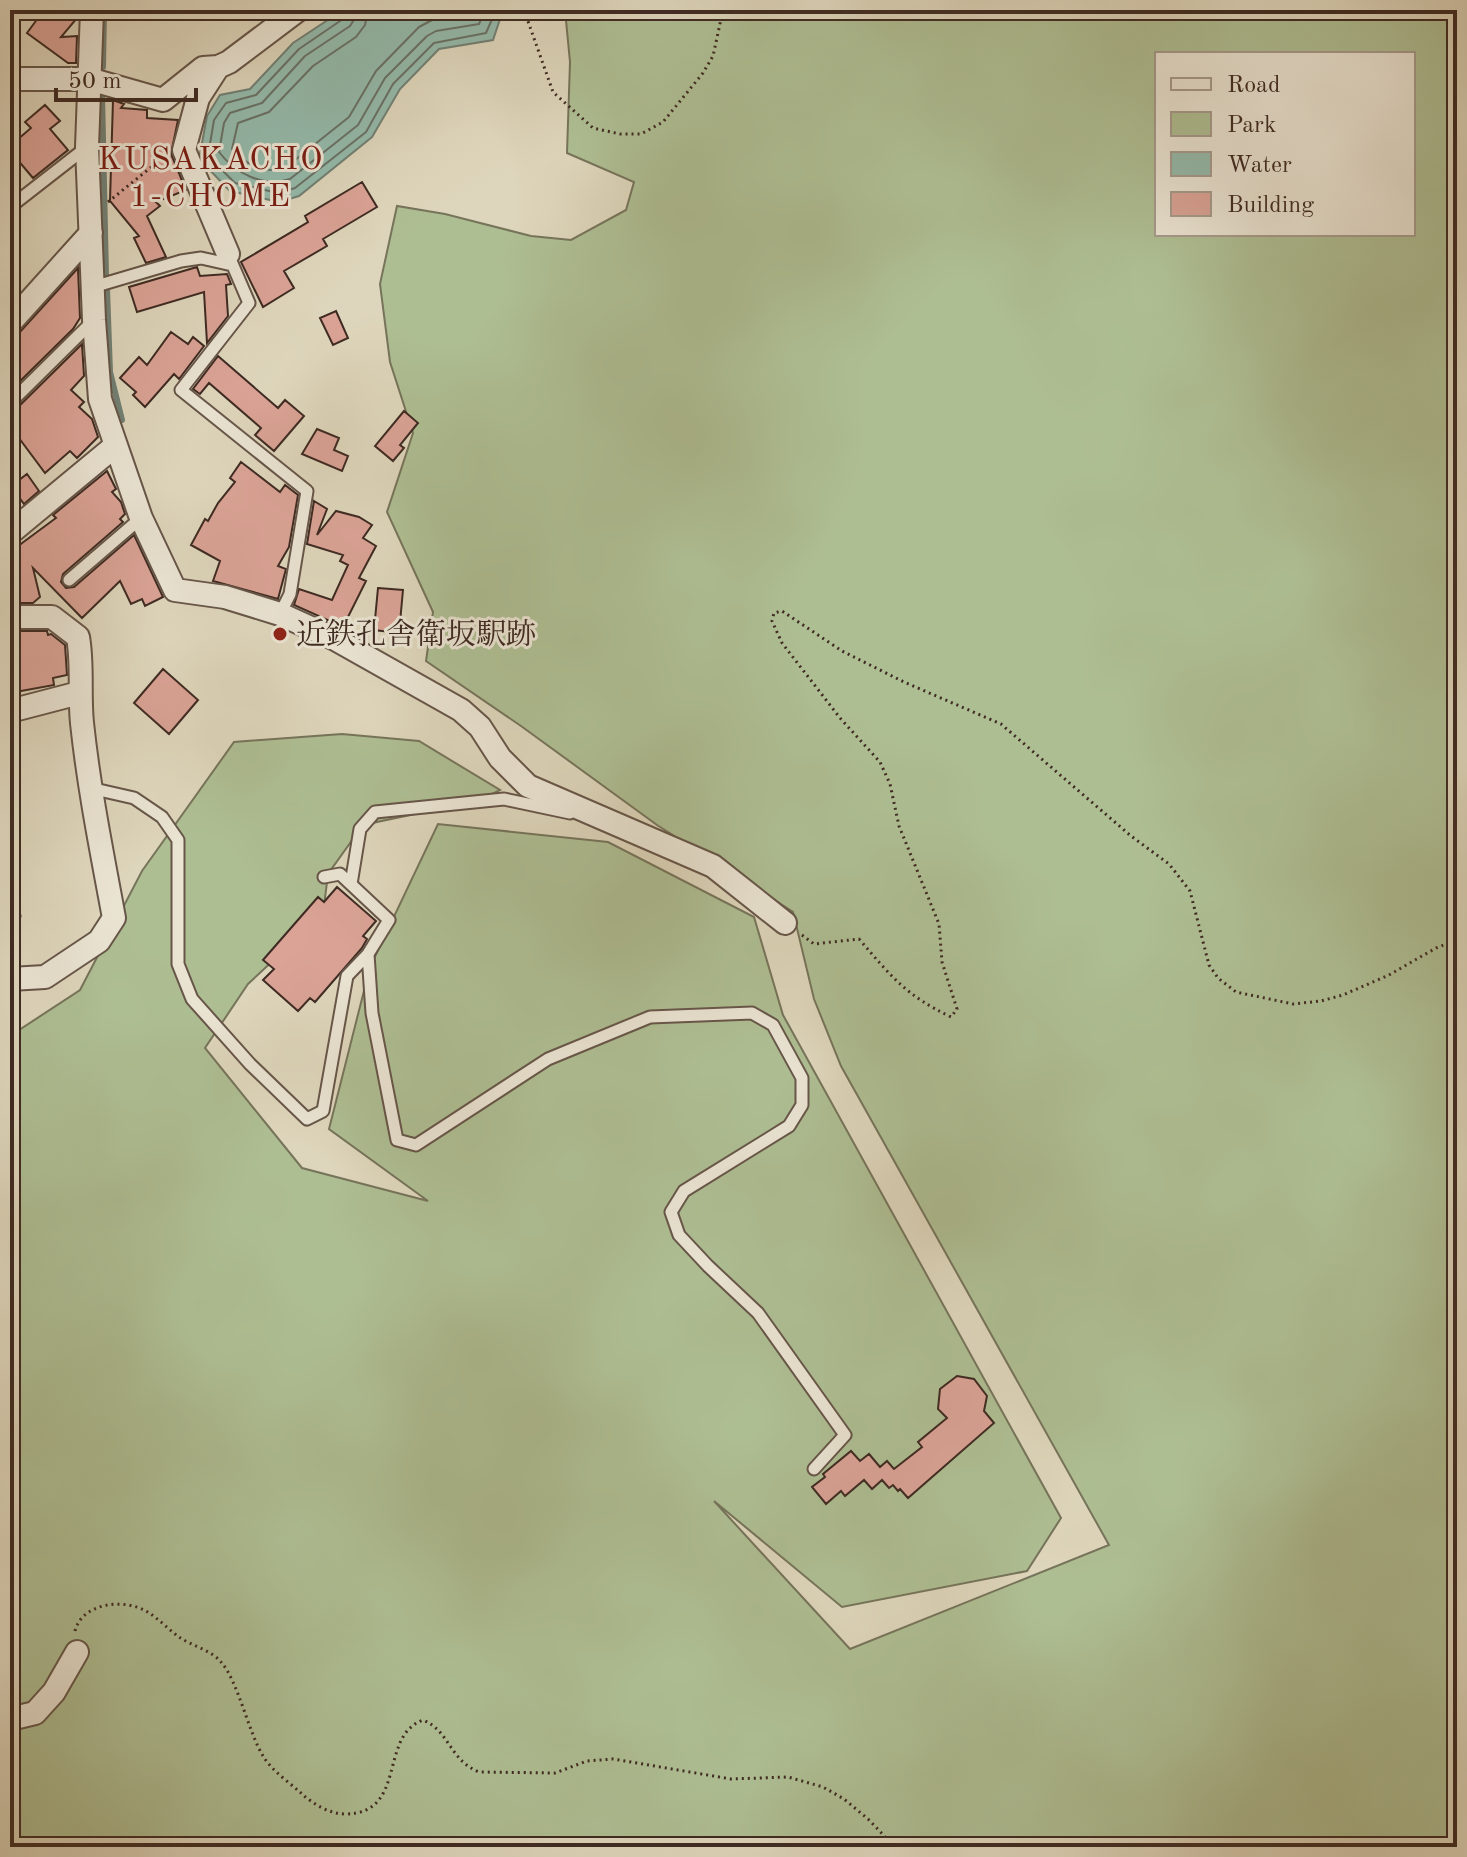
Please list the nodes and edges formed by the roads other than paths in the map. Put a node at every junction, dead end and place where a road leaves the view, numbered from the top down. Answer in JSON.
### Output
{"nodes":[{"id":1,"x":92,"y":10,"type":"edge"},
{"id":2,"x":298,"y":10,"type":"edge"},
{"id":3,"x":218,"y":67,"type":"junction"},
{"id":4,"x":10,"y":79,"type":"edge"},
{"id":5,"x":89,"y":79,"type":"junction"},
{"id":6,"x":87,"y":147,"type":"junction"},
{"id":7,"x":10,"y":207,"type":"edge"},
{"id":8,"x":91,"y":233,"type":"junction"},
{"id":9,"x":230,"y":259,"type":"junction"},
{"id":10,"x":93,"y":287,"type":"junction"},
{"id":11,"x":94,"y":320,"type":"junction"},
{"id":12,"x":10,"y":323,"type":"edge"},
{"id":13,"x":10,"y":403,"type":"edge"},
{"id":14,"x":115,"y":446,"type":"junction"},
{"id":15,"x":141,"y":518,"type":"junction"},
{"id":16,"x":10,"y":533,"type":"edge"},
{"id":17,"x":69,"y":580,"type":"dead end"},
{"id":18,"x":280,"y":614,"type":"junction"},
{"id":19,"x":10,"y":617,"type":"edge"},
{"id":20,"x":79,"y":693,"type":"junction"},
{"id":21,"x":10,"y":711,"type":"edge"},
{"id":22,"x":89,"y":788,"type":"junction"},
{"id":23,"x":622,"y":829,"type":"junction"},
{"id":24,"x":324,"y":877,"type":"dead end"},
{"id":25,"x":351,"y":884,"type":"junction"},
{"id":26,"x":785,"y":923,"type":"road end"},
{"id":27,"x":368,"y":954,"type":"junction"},
{"id":28,"x":10,"y":979,"type":"edge"},
{"id":29,"x":814,"y":1469,"type":"dead end"},
{"id":30,"x":77,"y":1652,"type":"road end"},
{"id":31,"x":10,"y":1719,"type":"edge"}],
"edges":[{"from":1,"to":5,"type":"street"},
{"from":2,"to":3,"type":"street"},
{"from":3,"to":5,"type":"street"},
{"from":3,"to":9,"type":"street"},
{"from":4,"to":5,"type":"street"},
{"from":5,"to":6,"type":"street"},
{"from":6,"to":7,"type":"lane"},
{"from":6,"to":8,"type":"street"},
{"from":8,"to":10,"type":"street"},
{"from":8,"to":12,"type":"street"},
{"from":9,"to":10,"type":"lane"},
{"from":9,"to":18,"type":"lane"},
{"from":10,"to":11,"type":"street"},
{"from":11,"to":13,"type":"lane"},
{"from":11,"to":14,"type":"street"},
{"from":14,"to":15,"type":"street"},
{"from":14,"to":16,"type":"street"},
{"from":15,"to":17,"type":"lane"},
{"from":15,"to":18,"type":"street"},
{"from":18,"to":23,"type":"street"},
{"from":19,"to":20,"type":"street"},
{"from":20,"to":21,"type":"street"},
{"from":20,"to":22,"type":"street"},
{"from":22,"to":27,"type":"lane"},
{"from":22,"to":28,"type":"street"},
{"from":23,"to":25,"type":"lane"},
{"from":23,"to":26,"type":"street"},
{"from":24,"to":25,"type":"lane"},
{"from":25,"to":27,"type":"lane"},
{"from":27,"to":29,"type":"lane"},
{"from":30,"to":31,"type":"street"}]}
